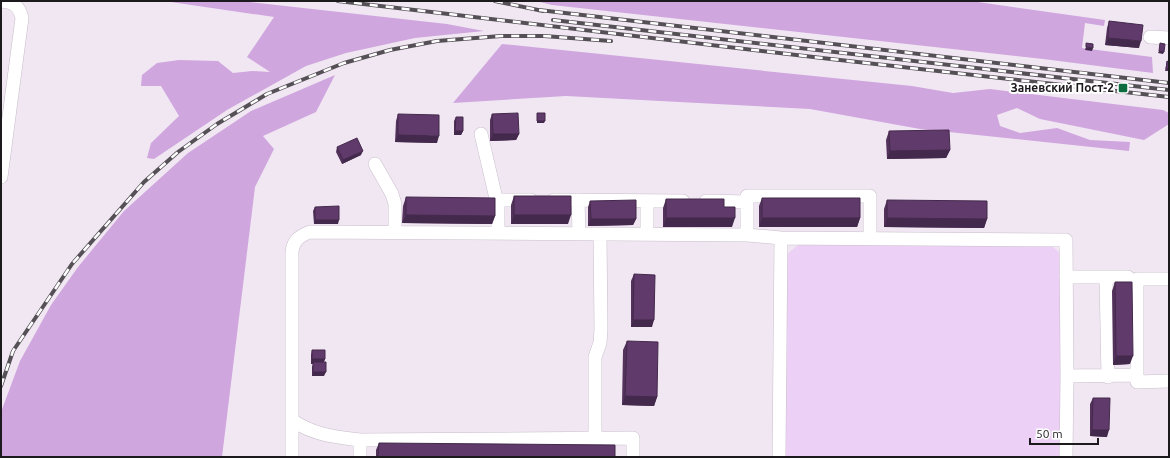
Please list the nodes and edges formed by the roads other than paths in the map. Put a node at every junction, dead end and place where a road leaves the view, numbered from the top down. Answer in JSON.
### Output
{"nodes":[{"id":1,"x":1,"y":1,"type":"edge"},
{"id":2,"x":1150,"y":37,"type":"dead end"},
{"id":3,"x":1169,"y":38,"type":"edge"},
{"id":4,"x":481,"y":134,"type":"dead end"},
{"id":5,"x":375,"y":164,"type":"dead end"},
{"id":6,"x":1,"y":177,"type":"edge"},
{"id":7,"x":496,"y":200,"type":"junction"},
{"id":8,"x":578,"y":200,"type":"junction"},
{"id":9,"x":647,"y":201,"type":"junction"},
{"id":10,"x":747,"y":202,"type":"junction"},
{"id":11,"x":395,"y":232,"type":"junction"},
{"id":12,"x":498,"y":233,"type":"junction"},
{"id":13,"x":579,"y":234,"type":"junction"},
{"id":14,"x":600,"y":234,"type":"junction"},
{"id":15,"x":647,"y":234,"type":"junction"},
{"id":16,"x":747,"y":235,"type":"junction"},
{"id":17,"x":781,"y":238,"type":"junction"},
{"id":18,"x":870,"y":238,"type":"junction"},
{"id":19,"x":1066,"y":277,"type":"junction"},
{"id":20,"x":1106,"y":277,"type":"junction"},
{"id":21,"x":1128,"y":277,"type":"dead end"},
{"id":22,"x":1169,"y":279,"type":"edge"},
{"id":23,"x":1137,"y":375,"type":"junction"},
{"id":24,"x":1067,"y":376,"type":"junction"},
{"id":25,"x":1108,"y":377,"type":"junction"},
{"id":26,"x":1169,"y":382,"type":"edge"},
{"id":27,"x":292,"y":420,"type":"junction"},
{"id":28,"x":595,"y":438,"type":"junction"},
{"id":29,"x":360,"y":440,"type":"junction"},
{"id":30,"x":292,"y":457,"type":"edge"},
{"id":31,"x":360,"y":457,"type":"edge"},
{"id":32,"x":633,"y":457,"type":"edge"},
{"id":33,"x":779,"y":457,"type":"edge"},
{"id":34,"x":1066,"y":457,"type":"edge"}],
"edges":[{"from":1,"to":6,"type":"lane"},
{"from":2,"to":3,"type":"lane"},
{"from":4,"to":7,"type":"lane"},
{"from":5,"to":11,"type":"lane"},
{"from":7,"to":8,"type":"lane"},
{"from":7,"to":12,"type":"lane"},
{"from":8,"to":9,"type":"lane"},
{"from":8,"to":13,"type":"lane"},
{"from":9,"to":10,"type":"lane"},
{"from":9,"to":15,"type":"lane"},
{"from":10,"to":16,"type":"lane"},
{"from":10,"to":18,"type":"lane"},
{"from":11,"to":12,"type":"lane"},
{"from":11,"to":27,"type":"lane"},
{"from":12,"to":13,"type":"lane"},
{"from":13,"to":14,"type":"lane"},
{"from":14,"to":15,"type":"lane"},
{"from":14,"to":28,"type":"lane"},
{"from":15,"to":16,"type":"lane"},
{"from":16,"to":17,"type":"lane"},
{"from":17,"to":18,"type":"lane"},
{"from":17,"to":33,"type":"lane"},
{"from":18,"to":19,"type":"lane"},
{"from":19,"to":20,"type":"lane"},
{"from":19,"to":24,"type":"lane"},
{"from":20,"to":21,"type":"lane"},
{"from":20,"to":25,"type":"lane"},
{"from":22,"to":23,"type":"lane"},
{"from":23,"to":25,"type":"lane"},
{"from":23,"to":26,"type":"lane"},
{"from":24,"to":25,"type":"lane"},
{"from":24,"to":34,"type":"lane"},
{"from":27,"to":29,"type":"lane"},
{"from":27,"to":30,"type":"lane"},
{"from":28,"to":29,"type":"lane"},
{"from":28,"to":32,"type":"lane"},
{"from":29,"to":31,"type":"lane"}]}
